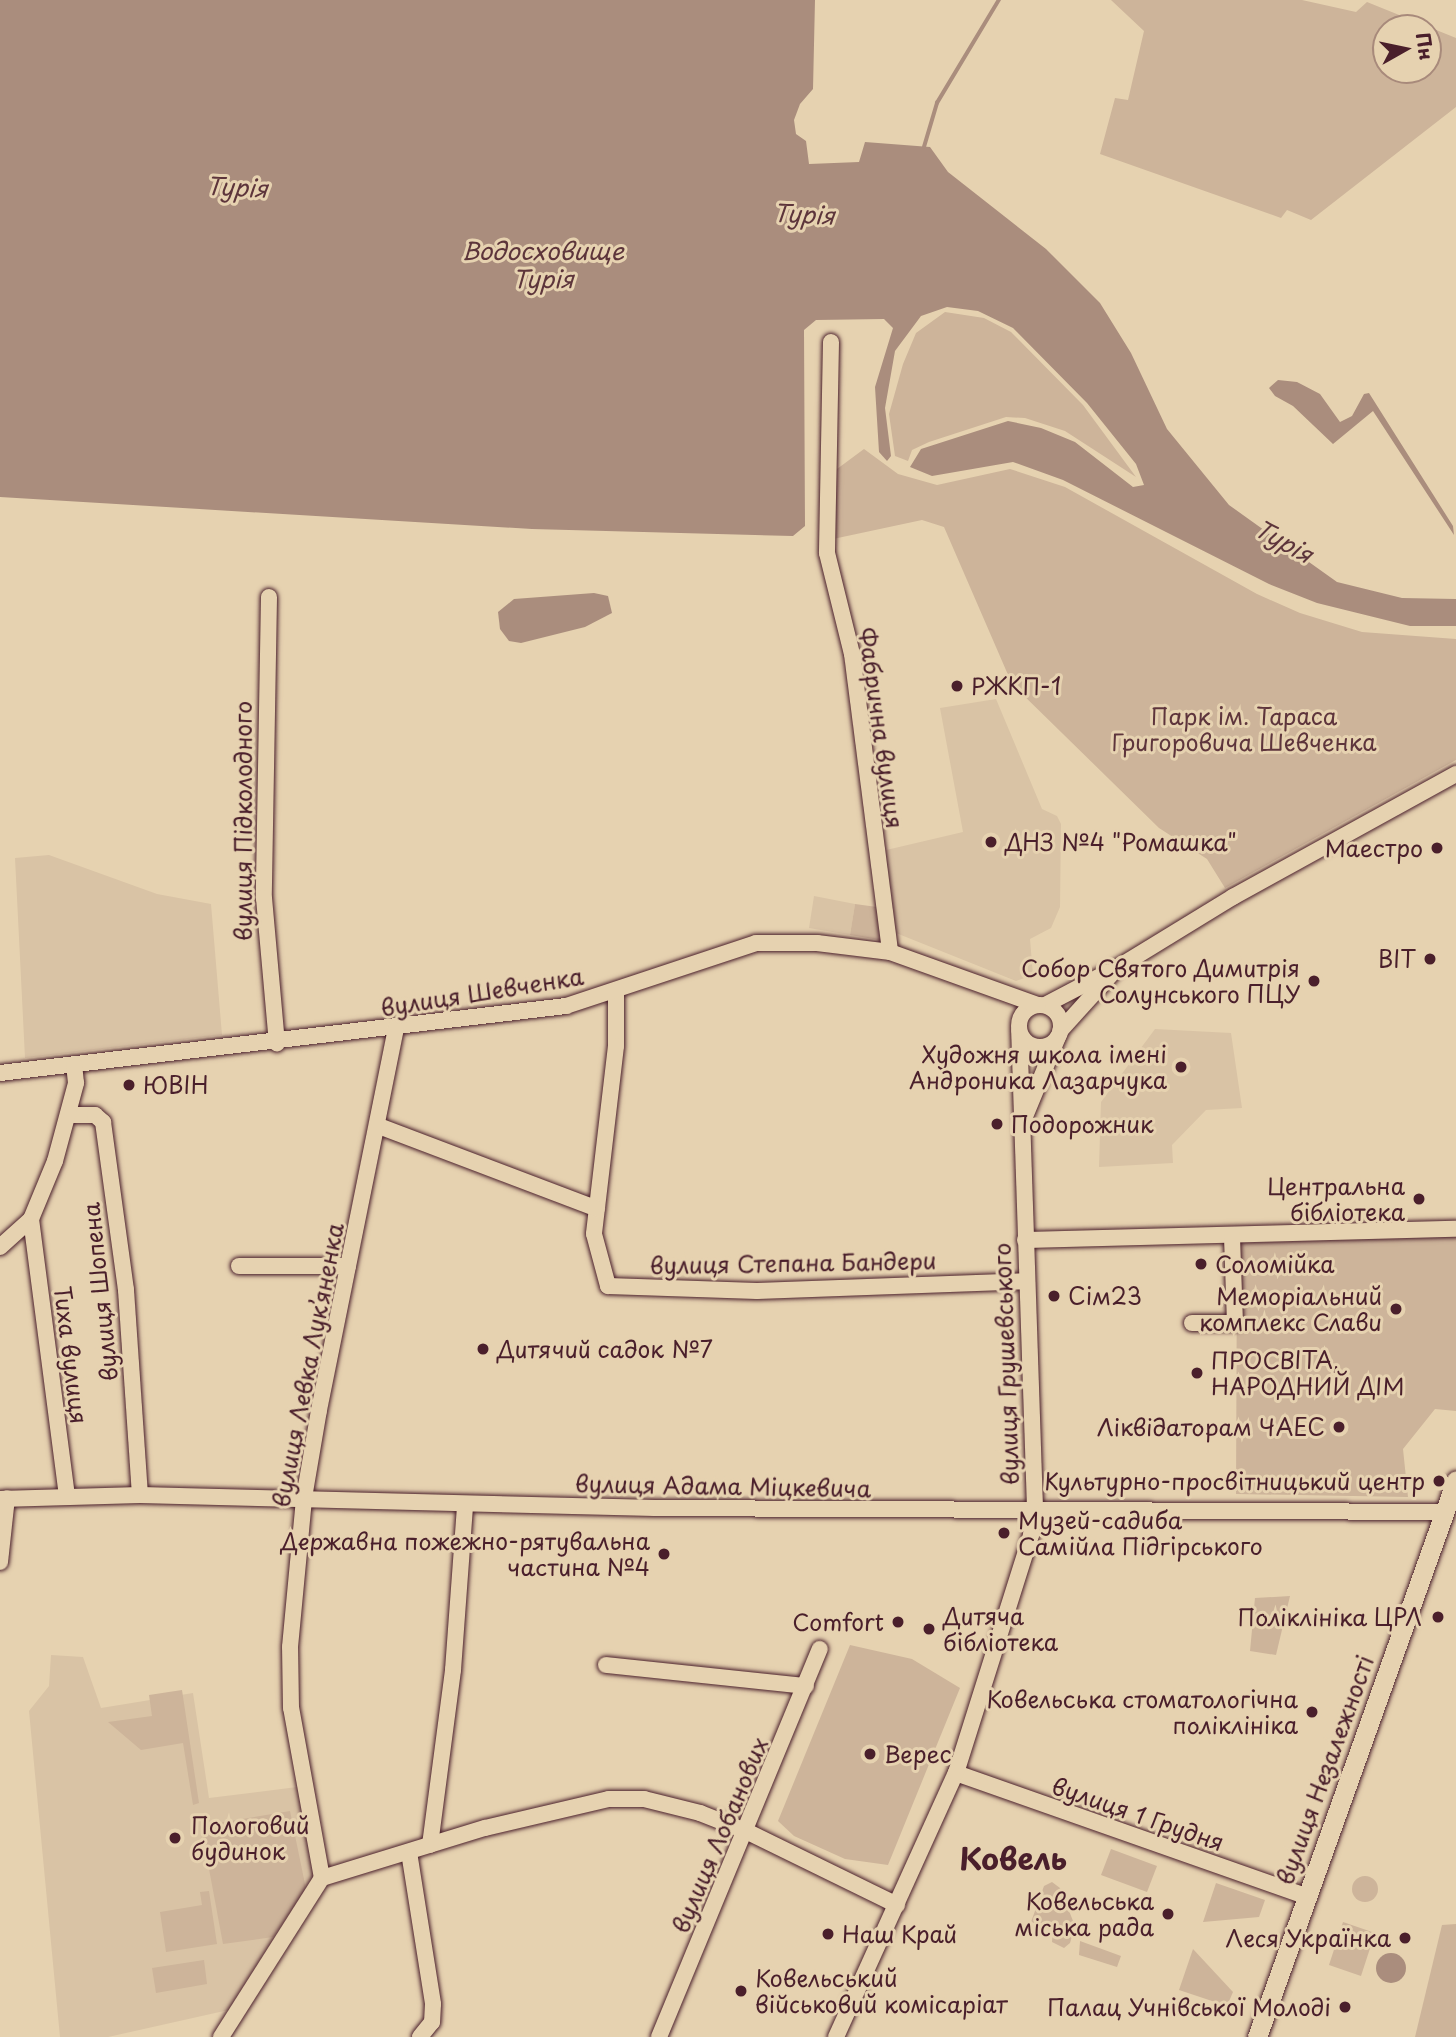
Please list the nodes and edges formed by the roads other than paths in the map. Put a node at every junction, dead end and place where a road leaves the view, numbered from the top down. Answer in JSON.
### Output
{"nodes":[{"id":1,"x":831,"y":342,"type":"dead end"},
{"id":2,"x":268,"y":597,"type":"dead end"},
{"id":3,"x":1456,"y":774,"type":"edge"},
{"id":4,"x":890,"y":952,"type":"junction"},
{"id":5,"x":1117,"y":968,"type":"junction"},
{"id":6,"x":616,"y":992,"type":"junction"},
{"id":7,"x":1000,"y":993,"type":"junction"},
{"id":8,"x":1041,"y":1005,"type":"junction"},
{"id":9,"x":1019,"y":1027,"type":"junction"},
{"id":10,"x":396,"y":1029,"type":"junction"},
{"id":11,"x":1059,"y":1034,"type":"junction"},
{"id":12,"x":277,"y":1043,"type":"junction"},
{"id":13,"x":74,"y":1063,"type":"junction"},
{"id":14,"x":0,"y":1073,"type":"edge"},
{"id":15,"x":69,"y":1115,"type":"junction"},
{"id":16,"x":1022,"y":1125,"type":"junction"},
{"id":17,"x":380,"y":1126,"type":"junction"},
{"id":18,"x":597,"y":1209,"type":"junction"},
{"id":19,"x":31,"y":1219,"type":"junction"},
{"id":20,"x":1456,"y":1229,"type":"edge"},
{"id":21,"x":1232,"y":1236,"type":"junction"},
{"id":22,"x":1025,"y":1240,"type":"junction"},
{"id":23,"x":0,"y":1247,"type":"edge"},
{"id":24,"x":239,"y":1266,"type":"dead end"},
{"id":25,"x":348,"y":1266,"type":"junction"},
{"id":26,"x":1025,"y":1281,"type":"junction"},
{"id":27,"x":1192,"y":1323,"type":"dead end"},
{"id":28,"x":1456,"y":1480,"type":"edge"},
{"id":29,"x":140,"y":1495,"type":"junction"},
{"id":30,"x":66,"y":1496,"type":"junction"},
{"id":31,"x":304,"y":1498,"type":"junction"},
{"id":32,"x":4,"y":1499,"type":"edge"},
{"id":33,"x":465,"y":1505,"type":"junction"},
{"id":34,"x":1035,"y":1508,"type":"junction"},
{"id":35,"x":1445,"y":1512,"type":"junction"},
{"id":36,"x":0,"y":1562,"type":"edge"},
{"id":37,"x":820,"y":1649,"type":"dead end"},
{"id":38,"x":606,"y":1665,"type":"dead end"},
{"id":39,"x":806,"y":1686,"type":"junction"},
{"id":40,"x":956,"y":1773,"type":"junction"},
{"id":41,"x":748,"y":1832,"type":"junction"},
{"id":42,"x":430,"y":1845,"type":"junction"},
{"id":43,"x":410,"y":1852,"type":"junction"},
{"id":44,"x":322,"y":1878,"type":"junction"},
{"id":45,"x":1306,"y":1896,"type":"junction"},
{"id":46,"x":897,"y":1905,"type":"junction"},
{"id":47,"x":427,"y":2035,"type":"edge"},
{"id":48,"x":221,"y":2037,"type":"edge"},
{"id":49,"x":659,"y":2037,"type":"edge"},
{"id":50,"x":836,"y":2037,"type":"edge"},
{"id":51,"x":1257,"y":2037,"type":"edge"}],
"edges":[{"from":1,"to":4,"type":"street","name":"Фабрична вулиця"},
{"from":2,"to":12,"type":"street","name":"вулиця Підколодного"},
{"from":3,"to":5,"type":"street"},
{"from":4,"to":6,"type":"street","name":"вулиця Шевченка"},
{"from":4,"to":7,"type":"street","name":"вулиця Шевченка"},
{"from":5,"to":8,"type":"street"},
{"from":5,"to":11,"type":"street","name":"вулиця Грушевського"},
{"from":6,"to":10,"type":"street","name":"вулиця Шевченка"},
{"from":6,"to":18,"type":"street","name":"вулиця Степана Бандери"},
{"from":7,"to":8,"type":"street","name":"вулиця Шевченка"},
{"from":7,"to":9,"type":"street"},
{"from":8,"to":9,"type":"street"},
{"from":8,"to":11,"type":"street"},
{"from":9,"to":11,"type":"street"},
{"from":9,"to":16,"type":"street"},
{"from":10,"to":12,"type":"street","name":"вулиця Шевченка"},
{"from":10,"to":17,"type":"street","name":"вулиця Левка Лукʼяненка"},
{"from":11,"to":16,"type":"street","name":"вулиця Грушевського"},
{"from":12,"to":13,"type":"street","name":"вулиця Шевченка"},
{"from":13,"to":14,"type":"street","name":"вулиця Шевченка"},
{"from":13,"to":15,"type":"street"},
{"from":15,"to":19,"type":"street"},
{"from":15,"to":29,"type":"street","name":"вулиця Шопена"},
{"from":16,"to":22,"type":"street","name":"вулиця Грушевського"},
{"from":17,"to":18,"type":"street"},
{"from":17,"to":25,"type":"street","name":"вулиця Левка Лукʼяненка"},
{"from":18,"to":26,"type":"street","name":"вулиця Степана Бандери"},
{"from":19,"to":23,"type":"street"},
{"from":19,"to":30,"type":"street","name":"Тиха вулиця"},
{"from":20,"to":21,"type":"street"},
{"from":21,"to":22,"type":"street"},
{"from":21,"to":27,"type":"street"},
{"from":22,"to":26,"type":"street","name":"вулиця Грушевського"},
{"from":24,"to":25,"type":"street"},
{"from":25,"to":31,"type":"street","name":"вулиця Левка Лукʼяненка"},
{"from":26,"to":34,"type":"street","name":"вулиця Грушевського"},
{"from":28,"to":35,"type":"main road","name":"вулиця Незалежності"},
{"from":29,"to":30,"type":"street","name":"вулиця Адама Міцкевича"},
{"from":29,"to":31,"type":"street","name":"вулиця Адама Міцкевича"},
{"from":30,"to":32,"type":"street","name":"вулиця Адама Міцкевича"},
{"from":31,"to":33,"type":"street","name":"вулиця Адама Міцкевича"},
{"from":31,"to":44,"type":"street","name":"вулиця Левка Лукʼяненка"},
{"from":32,"to":36,"type":"street"},
{"from":33,"to":34,"type":"street","name":"вулиця Адама Міцкевича"},
{"from":33,"to":42,"type":"street"},
{"from":34,"to":35,"type":"street","name":"вулиця Адама Міцкевича"},
{"from":34,"to":40,"type":"street","name":"вулиця Грушевського"},
{"from":35,"to":45,"type":"main road","name":"вулиця Незалежності"},
{"from":37,"to":39,"type":"street","name":"вулиця Лобанових"},
{"from":38,"to":39,"type":"street"},
{"from":39,"to":41,"type":"street","name":"вулиця Лобанових"},
{"from":40,"to":45,"type":"street","name":"вулиця 1 Грудня"},
{"from":40,"to":46,"type":"street","name":"вулиця Грушевського"},
{"from":41,"to":42,"type":"street"},
{"from":41,"to":46,"type":"street"},
{"from":41,"to":49,"type":"street","name":"вулиця Лобанових"},
{"from":42,"to":43,"type":"street"},
{"from":43,"to":44,"type":"street"},
{"from":43,"to":47,"type":"street"},
{"from":44,"to":48,"type":"street"},
{"from":45,"to":51,"type":"main road","name":"вулиця Незалежності"},
{"from":46,"to":50,"type":"street","name":"вулиця Грушевського"}]}
